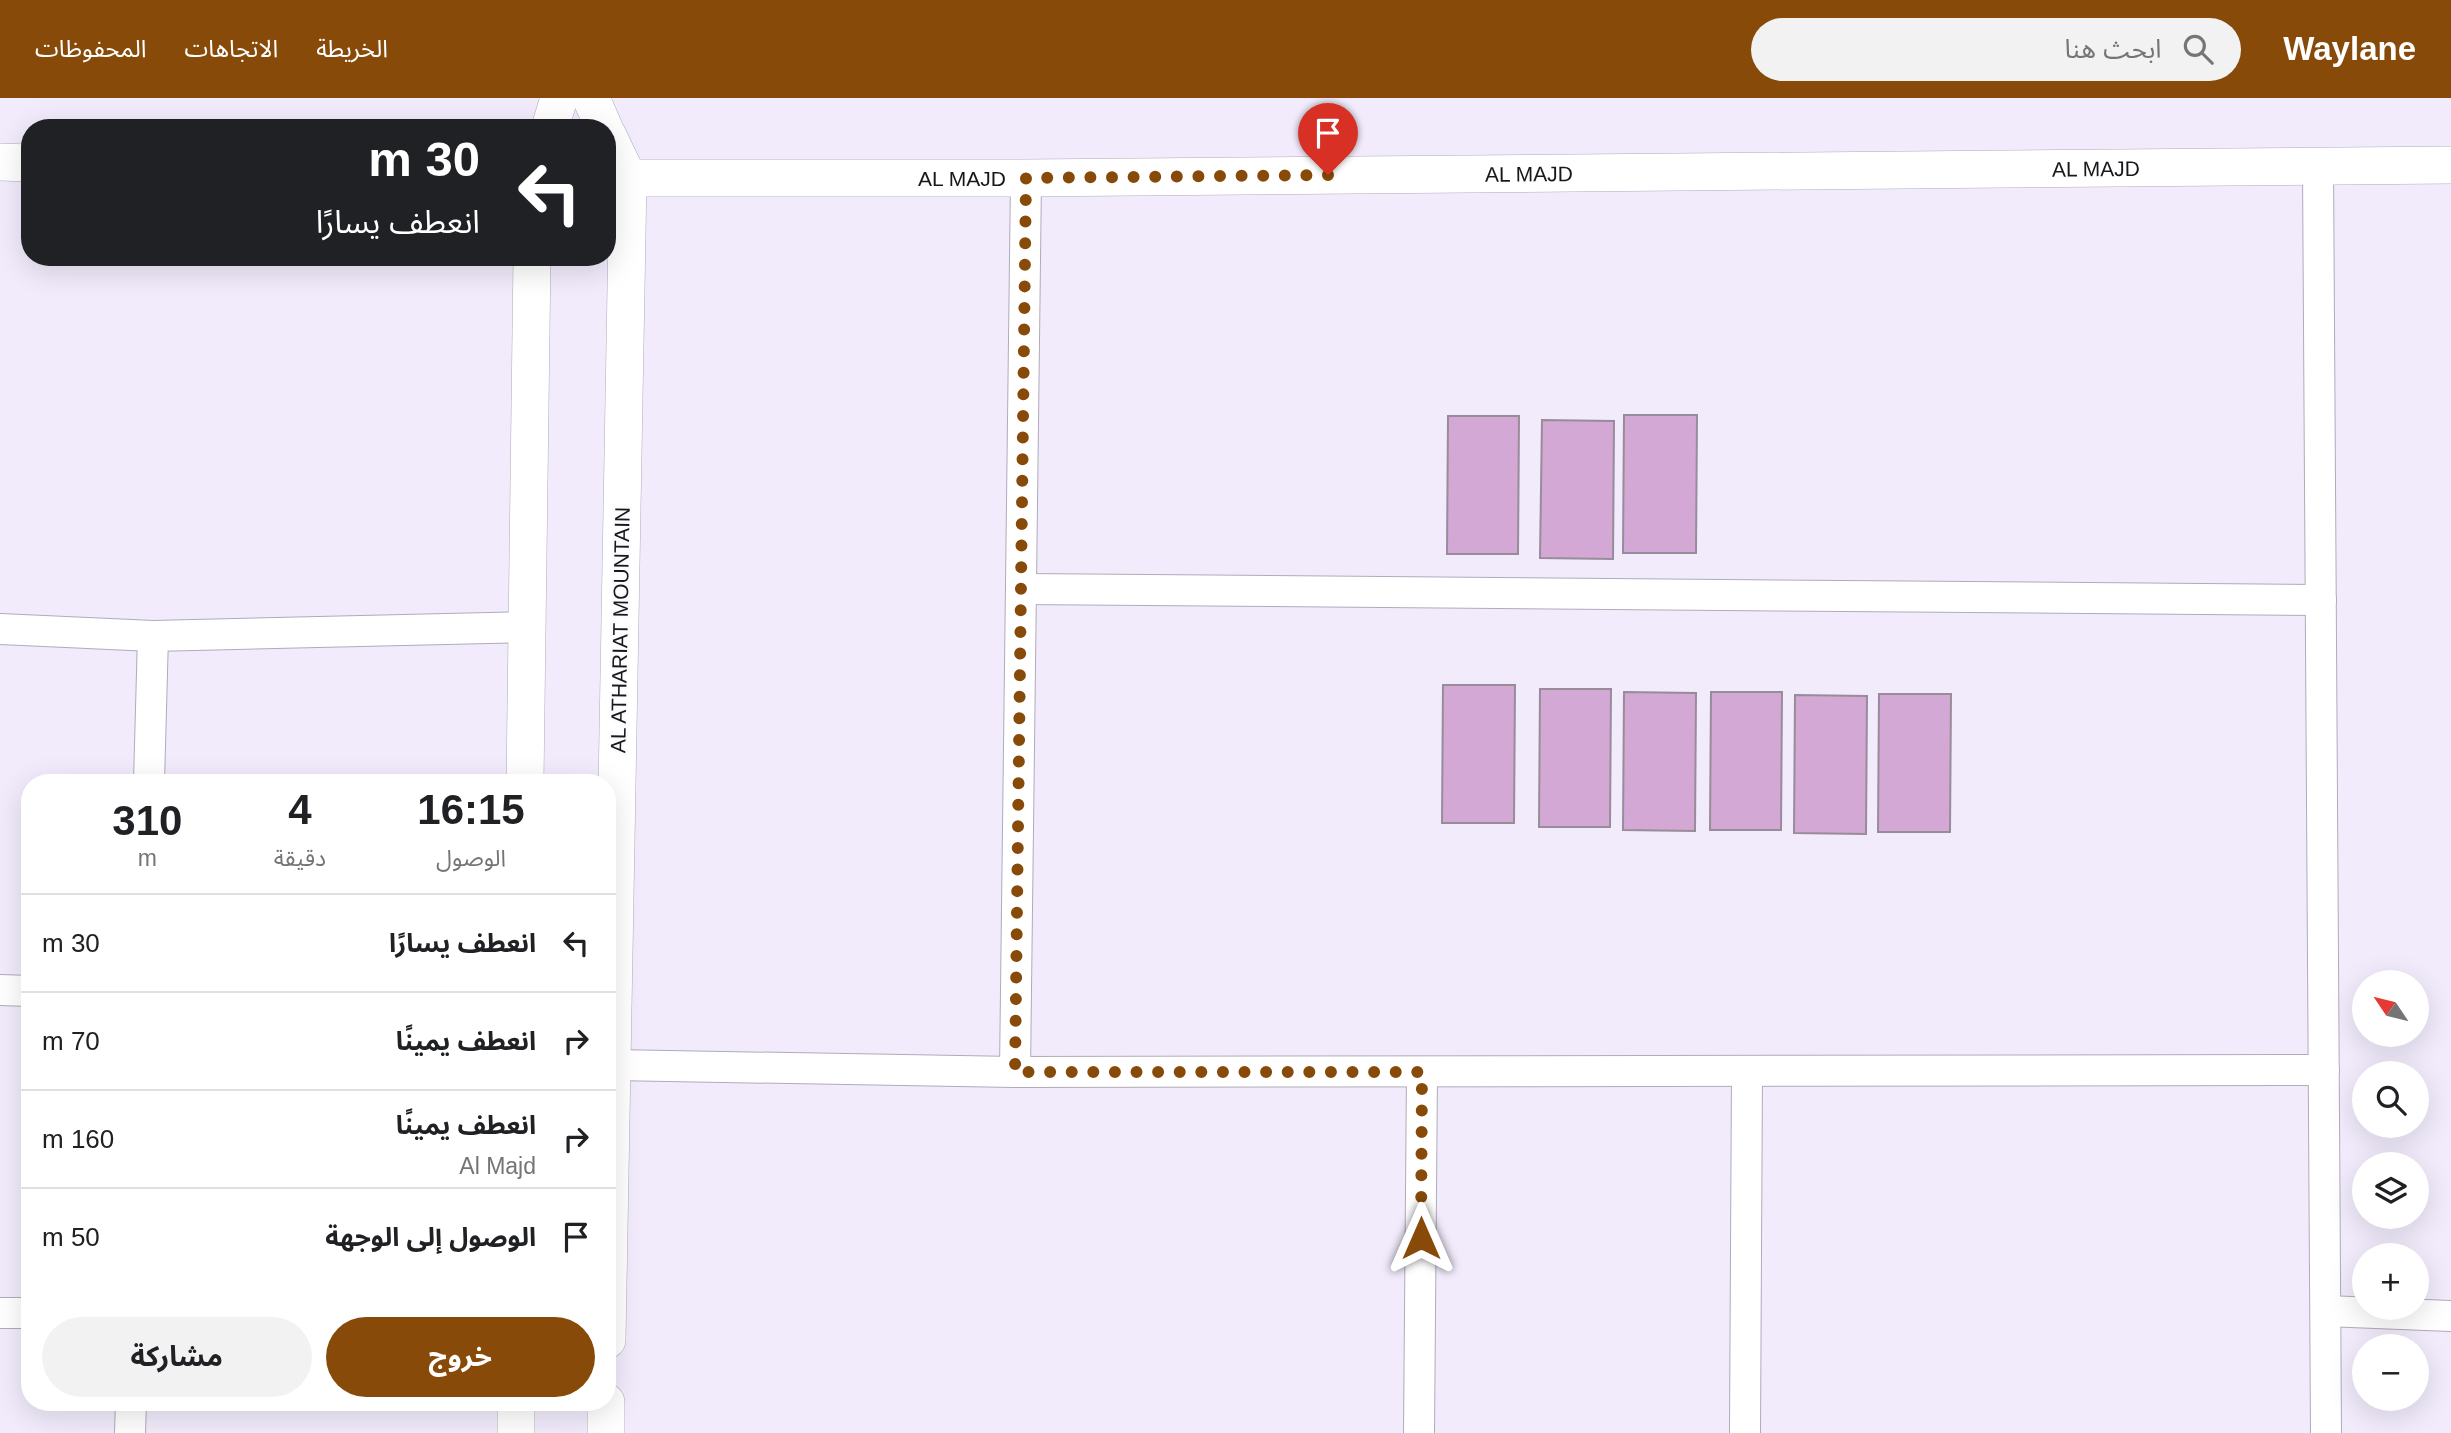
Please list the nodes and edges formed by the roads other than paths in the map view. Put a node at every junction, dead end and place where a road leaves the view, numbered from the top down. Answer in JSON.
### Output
{"nodes":[{"id":1,"x":559,"y":98,"type":"edge"},
{"id":2,"x":591,"y":98,"type":"edge"},
{"id":3,"x":553,"y":119,"type":"edge"},
{"id":4,"x":600,"y":119,"type":"edge"},
{"id":5,"x":0,"y":162,"type":"edge"},
{"id":6,"x":21,"y":163,"type":"edge"},
{"id":7,"x":2451,"y":165,"type":"edge"},
{"id":8,"x":2318,"y":167,"type":"junction"},
{"id":9,"x":617,"y":178,"type":"edge"},
{"id":10,"x":1026,"y":178,"type":"junction"},
{"id":11,"x":532,"y":266,"type":"edge"},
{"id":12,"x":1021,"y":589,"type":"junction"},
{"id":13,"x":2321,"y":600,"type":"junction"},
{"id":14,"x":527,"y":627,"type":"junction"},
{"id":15,"x":0,"y":629,"type":"edge"},
{"id":16,"x":153,"y":636,"type":"junction"},
{"id":17,"x":149,"y":774,"type":"edge"},
{"id":18,"x":525,"y":774,"type":"edge"},
{"id":19,"x":614,"y":774,"type":"edge"},
{"id":20,"x":0,"y":990,"type":"edge"},
{"id":21,"x":21,"y":991,"type":"edge"},
{"id":22,"x":616,"y":1065,"type":"edge"},
{"id":23,"x":2325,"y":1070,"type":"junction"},
{"id":24,"x":1747,"y":1071,"type":"junction"},
{"id":25,"x":1015,"y":1072,"type":"junction"},
{"id":26,"x":1422,"y":1072,"type":"junction"},
{"id":27,"x":2326,"y":1311,"type":"junction"},
{"id":28,"x":0,"y":1313,"type":"edge"},
{"id":29,"x":21,"y":1313,"type":"edge"},
{"id":30,"x":2451,"y":1316,"type":"edge"},
{"id":31,"x":131,"y":1411,"type":"edge"},
{"id":32,"x":516,"y":1411,"type":"edge"},
{"id":33,"x":606,"y":1411,"type":"edge"},
{"id":34,"x":130,"y":1433,"type":"edge"},
{"id":35,"x":516,"y":1433,"type":"edge"},
{"id":36,"x":606,"y":1433,"type":"edge"},
{"id":37,"x":1419,"y":1433,"type":"edge"},
{"id":38,"x":1745,"y":1433,"type":"edge"},
{"id":39,"x":2326,"y":1433,"type":"edge"}],
"edges":[{"from":1,"to":3,"type":"street"},
{"from":2,"to":4,"type":"street"},
{"from":5,"to":6,"type":"street"},
{"from":7,"to":8,"type":"street","name":"AL MAJD"},
{"from":8,"to":10,"type":"street","name":"AL MAJD"},
{"from":8,"to":13,"type":"street"},
{"from":9,"to":10,"type":"street","name":"AL MAJD"},
{"from":9,"to":19,"type":"street","name":"AL ATHARIAT MOUNTAIN"},
{"from":10,"to":12,"type":"street"},
{"from":11,"to":14,"type":"street"},
{"from":12,"to":13,"type":"street"},
{"from":12,"to":25,"type":"street"},
{"from":13,"to":23,"type":"street"},
{"from":14,"to":16,"type":"street"},
{"from":14,"to":18,"type":"street"},
{"from":15,"to":16,"type":"street"},
{"from":16,"to":17,"type":"street"},
{"from":20,"to":21,"type":"street"},
{"from":22,"to":25,"type":"street"},
{"from":23,"to":24,"type":"street"},
{"from":23,"to":27,"type":"street"},
{"from":24,"to":26,"type":"street"},
{"from":24,"to":38,"type":"street"},
{"from":25,"to":26,"type":"street"},
{"from":26,"to":37,"type":"street"},
{"from":27,"to":30,"type":"street"},
{"from":27,"to":39,"type":"street"},
{"from":28,"to":29,"type":"street"},
{"from":31,"to":34,"type":"street"},
{"from":32,"to":35,"type":"street"},
{"from":33,"to":36,"type":"street"}]}
